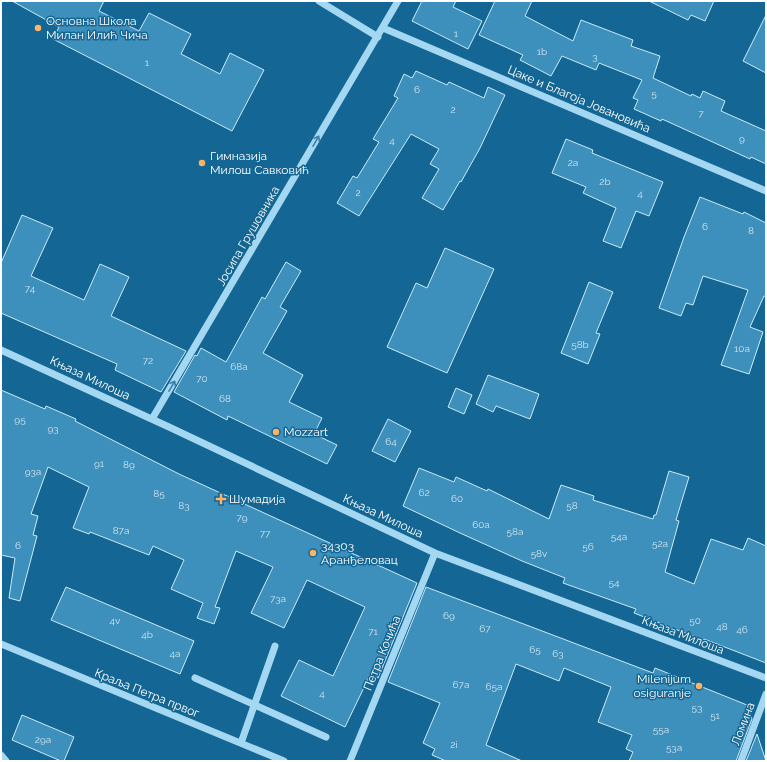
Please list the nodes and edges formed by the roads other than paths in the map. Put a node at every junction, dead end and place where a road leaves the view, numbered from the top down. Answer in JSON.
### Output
{"nodes":[{"id":1,"x":319,"y":1,"type":"edge"},
{"id":2,"x":398,"y":1,"type":"edge"},
{"id":3,"x":383,"y":28,"type":"junction"},
{"id":4,"x":378,"y":37,"type":"junction"},
{"id":5,"x":766,"y":191,"type":"edge"},
{"id":6,"x":1,"y":350,"type":"edge"},
{"id":7,"x":152,"y":419,"type":"junction"},
{"id":8,"x":435,"y":553,"type":"junction"},
{"id":9,"x":1,"y":644,"type":"edge"},
{"id":10,"x":275,"y":646,"type":"dead end"},
{"id":11,"x":195,"y":678,"type":"dead end"},
{"id":12,"x":766,"y":678,"type":"edge"},
{"id":13,"x":766,"y":694,"type":"edge"},
{"id":14,"x":255,"y":705,"type":"junction"},
{"id":15,"x":326,"y":737,"type":"dead end"},
{"id":16,"x":241,"y":743,"type":"junction"},
{"id":17,"x":1,"y":755,"type":"edge"},
{"id":18,"x":6,"y":761,"type":"edge"},
{"id":19,"x":284,"y":761,"type":"edge"},
{"id":20,"x":350,"y":761,"type":"edge"},
{"id":21,"x":741,"y":761,"type":"edge"}],
"edges":[{"from":1,"to":4,"type":"street"},
{"from":2,"to":3,"type":"street","name":"Јосипа Грушовника"},
{"from":3,"to":4,"type":"street","name":"Јосипа Грушовника"},
{"from":3,"to":5,"type":"street","name":"Цаке и Благоја Јовановића"},
{"from":7,"to":4,"type":"street","name":"Јосипа Грушовника","one_way":true},
{"from":6,"to":7,"type":"street","name":"Књаза Милоша"},
{"from":7,"to":8,"type":"street","name":"Књаза Милоша"},
{"from":8,"to":12,"type":"street","name":"Књаза Милоша"},
{"from":8,"to":20,"type":"street","name":"Петра Кочића"},
{"from":9,"to":16,"type":"street","name":"Краља Петра првог"},
{"from":10,"to":14,"type":"street"},
{"from":11,"to":14,"type":"street"},
{"from":13,"to":21,"type":"street","name":"Ломина"},
{"from":14,"to":15,"type":"street"},
{"from":14,"to":16,"type":"street"},
{"from":16,"to":19,"type":"street","name":"Краља Петра првог"},
{"from":17,"to":18,"type":"street"}]}
